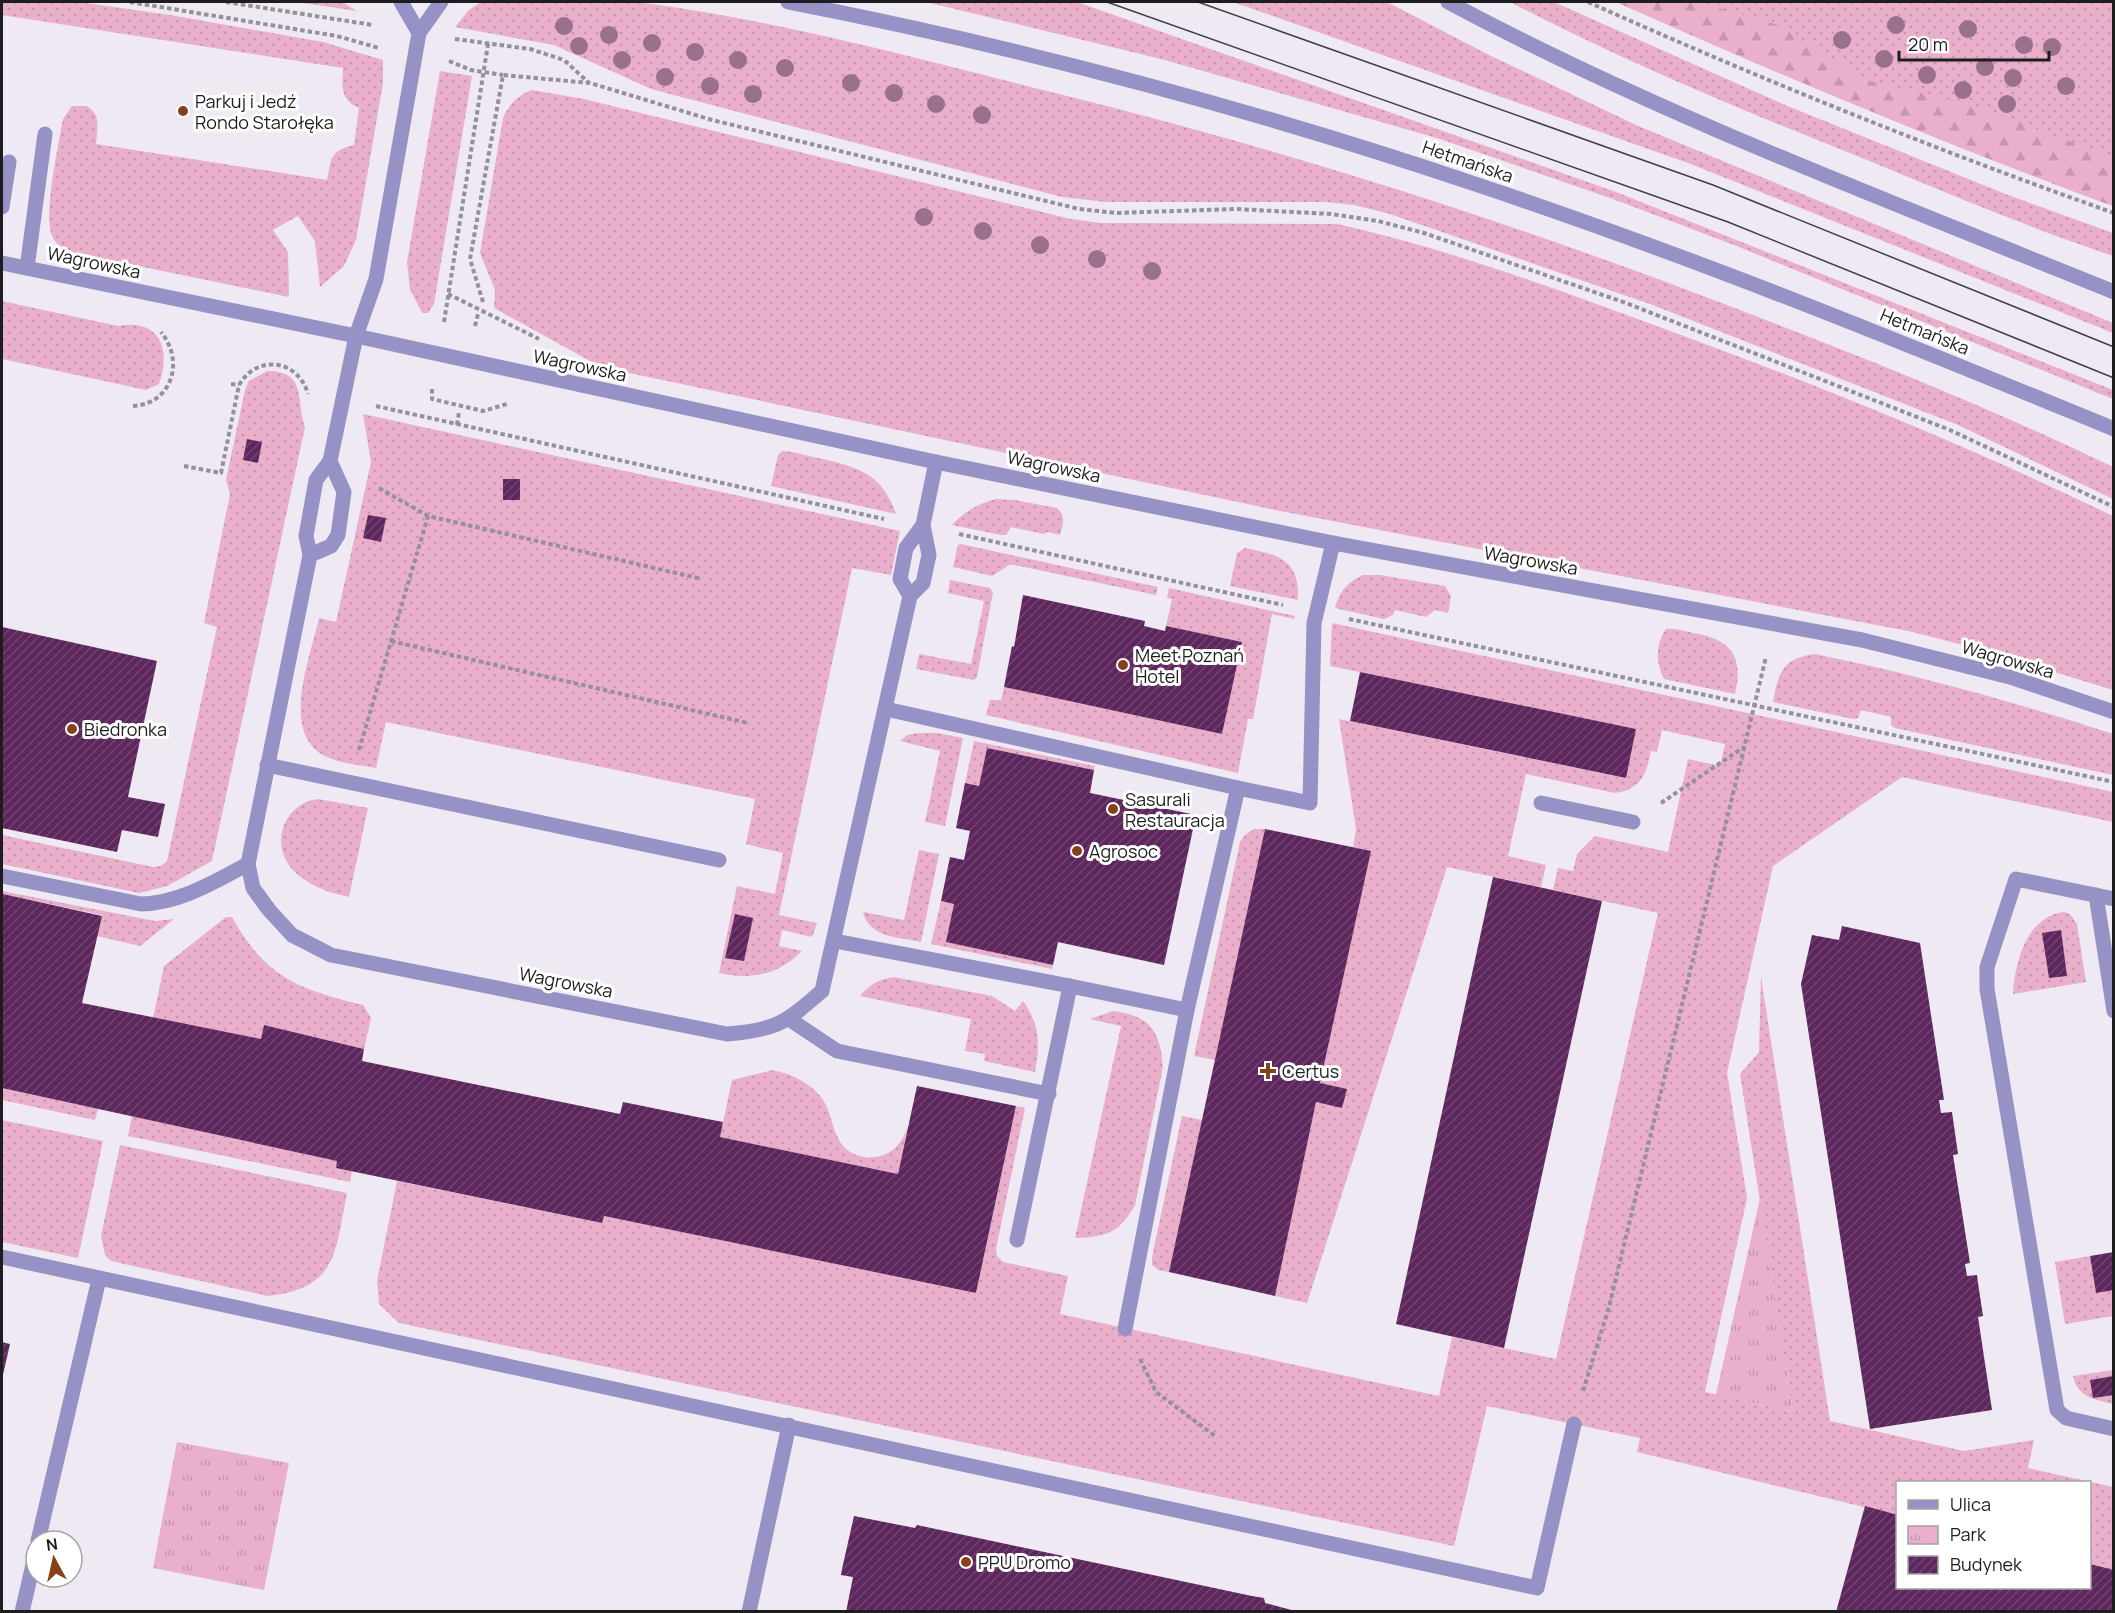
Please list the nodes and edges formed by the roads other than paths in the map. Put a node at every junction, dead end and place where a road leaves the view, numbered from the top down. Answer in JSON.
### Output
{"nodes":[{"id":1,"x":401,"y":2,"type":"edge"},
{"id":2,"x":441,"y":2,"type":"edge"},
{"id":3,"x":788,"y":2,"type":"edge"},
{"id":4,"x":1448,"y":2,"type":"edge"},
{"id":5,"x":420,"y":33,"type":"junction"},
{"id":6,"x":45,"y":134,"type":"dead end"},
{"id":7,"x":9,"y":162,"type":"dead end"},
{"id":8,"x":2,"y":207,"type":"edge"},
{"id":9,"x":2,"y":263,"type":"edge"},
{"id":10,"x":27,"y":268,"type":"junction"},
{"id":11,"x":2114,"y":291,"type":"edge"},
{"id":12,"x":356,"y":336,"type":"junction"},
{"id":13,"x":2114,"y":431,"type":"edge"},
{"id":14,"x":330,"y":461,"type":"junction"},
{"id":15,"x":936,"y":462,"type":"junction"},
{"id":16,"x":923,"y":525,"type":"junction"},
{"id":17,"x":1333,"y":543,"type":"junction"},
{"id":18,"x":310,"y":555,"type":"junction"},
{"id":19,"x":909,"y":596,"type":"junction"},
{"id":20,"x":886,"y":709,"type":"junction"},
{"id":21,"x":2114,"y":712,"type":"edge"},
{"id":22,"x":267,"y":765,"type":"junction"},
{"id":23,"x":1238,"y":788,"type":"junction"},
{"id":24,"x":1541,"y":803,"type":"dead end"},
{"id":25,"x":1633,"y":822,"type":"road end"},
{"id":26,"x":719,"y":860,"type":"dead end"},
{"id":27,"x":248,"y":864,"type":"junction"},
{"id":28,"x":2,"y":876,"type":"edge"},
{"id":29,"x":2096,"y":895,"type":"junction"},
{"id":30,"x":2114,"y":899,"type":"edge"},
{"id":31,"x":835,"y":941,"type":"junction"},
{"id":32,"x":1070,"y":986,"type":"junction"},
{"id":33,"x":1187,"y":1010,"type":"junction"},
{"id":34,"x":2114,"y":1011,"type":"edge"},
{"id":35,"x":789,"y":1019,"type":"junction"},
{"id":36,"x":1049,"y":1094,"type":"junction"},
{"id":37,"x":1017,"y":1240,"type":"dead end"},
{"id":38,"x":2,"y":1257,"type":"edge"},
{"id":39,"x":99,"y":1279,"type":"junction"},
{"id":40,"x":1125,"y":1329,"type":"road end"},
{"id":41,"x":1574,"y":1424,"type":"road end"},
{"id":42,"x":789,"y":1425,"type":"junction"},
{"id":43,"x":2114,"y":1429,"type":"edge"},
{"id":44,"x":41,"y":1529,"type":"edge"},
{"id":45,"x":27,"y":1589,"type":"edge"},
{"id":46,"x":22,"y":1611,"type":"edge"},
{"id":47,"x":749,"y":1611,"type":"edge"}],
"edges":[{"from":1,"to":5,"type":"street"},
{"from":2,"to":5,"type":"street"},
{"from":3,"to":13,"type":"street","name":"Hetmańska"},
{"from":4,"to":11,"type":"street"},
{"from":5,"to":12,"type":"street"},
{"from":6,"to":10,"type":"street"},
{"from":7,"to":8,"type":"street"},
{"from":9,"to":10,"type":"street","name":"Wagrowska"},
{"from":10,"to":12,"type":"street","name":"Wagrowska"},
{"from":12,"to":14,"type":"street","name":"Wagrowska"},
{"from":12,"to":15,"type":"street","name":"Wagrowska"},
{"from":14,"to":18,"type":"street","name":"Wagrowska"},
{"from":14,"to":18,"type":"street"},
{"from":15,"to":16,"type":"street","name":"Wagrowska"},
{"from":15,"to":17,"type":"street","name":"Wagrowska"},
{"from":16,"to":19,"type":"street","name":"Wagrowska"},
{"from":16,"to":19,"type":"street","name":"Wagrowska"},
{"from":17,"to":21,"type":"street","name":"Wagrowska"},
{"from":17,"to":23,"type":"street"},
{"from":18,"to":22,"type":"street","name":"Wagrowska"},
{"from":19,"to":20,"type":"street","name":"Wagrowska"},
{"from":20,"to":23,"type":"street"},
{"from":20,"to":31,"type":"street","name":"Wagrowska"},
{"from":22,"to":26,"type":"street"},
{"from":22,"to":27,"type":"street","name":"Wagrowska"},
{"from":23,"to":33,"type":"street"},
{"from":24,"to":25,"type":"street"},
{"from":27,"to":28,"type":"street"},
{"from":27,"to":35,"type":"street","name":"Wagrowska"},
{"from":29,"to":30,"type":"street"},
{"from":29,"to":34,"type":"street"},
{"from":29,"to":43,"type":"street"},
{"from":31,"to":32,"type":"street"},
{"from":31,"to":35,"type":"street","name":"Wagrowska"},
{"from":32,"to":33,"type":"street"},
{"from":32,"to":36,"type":"street"},
{"from":33,"to":40,"type":"street"},
{"from":35,"to":36,"type":"street"},
{"from":36,"to":37,"type":"street"},
{"from":38,"to":39,"type":"street"},
{"from":39,"to":42,"type":"street"},
{"from":39,"to":44,"type":"street"},
{"from":41,"to":42,"type":"street"},
{"from":42,"to":47,"type":"street"},
{"from":45,"to":46,"type":"street"}]}
